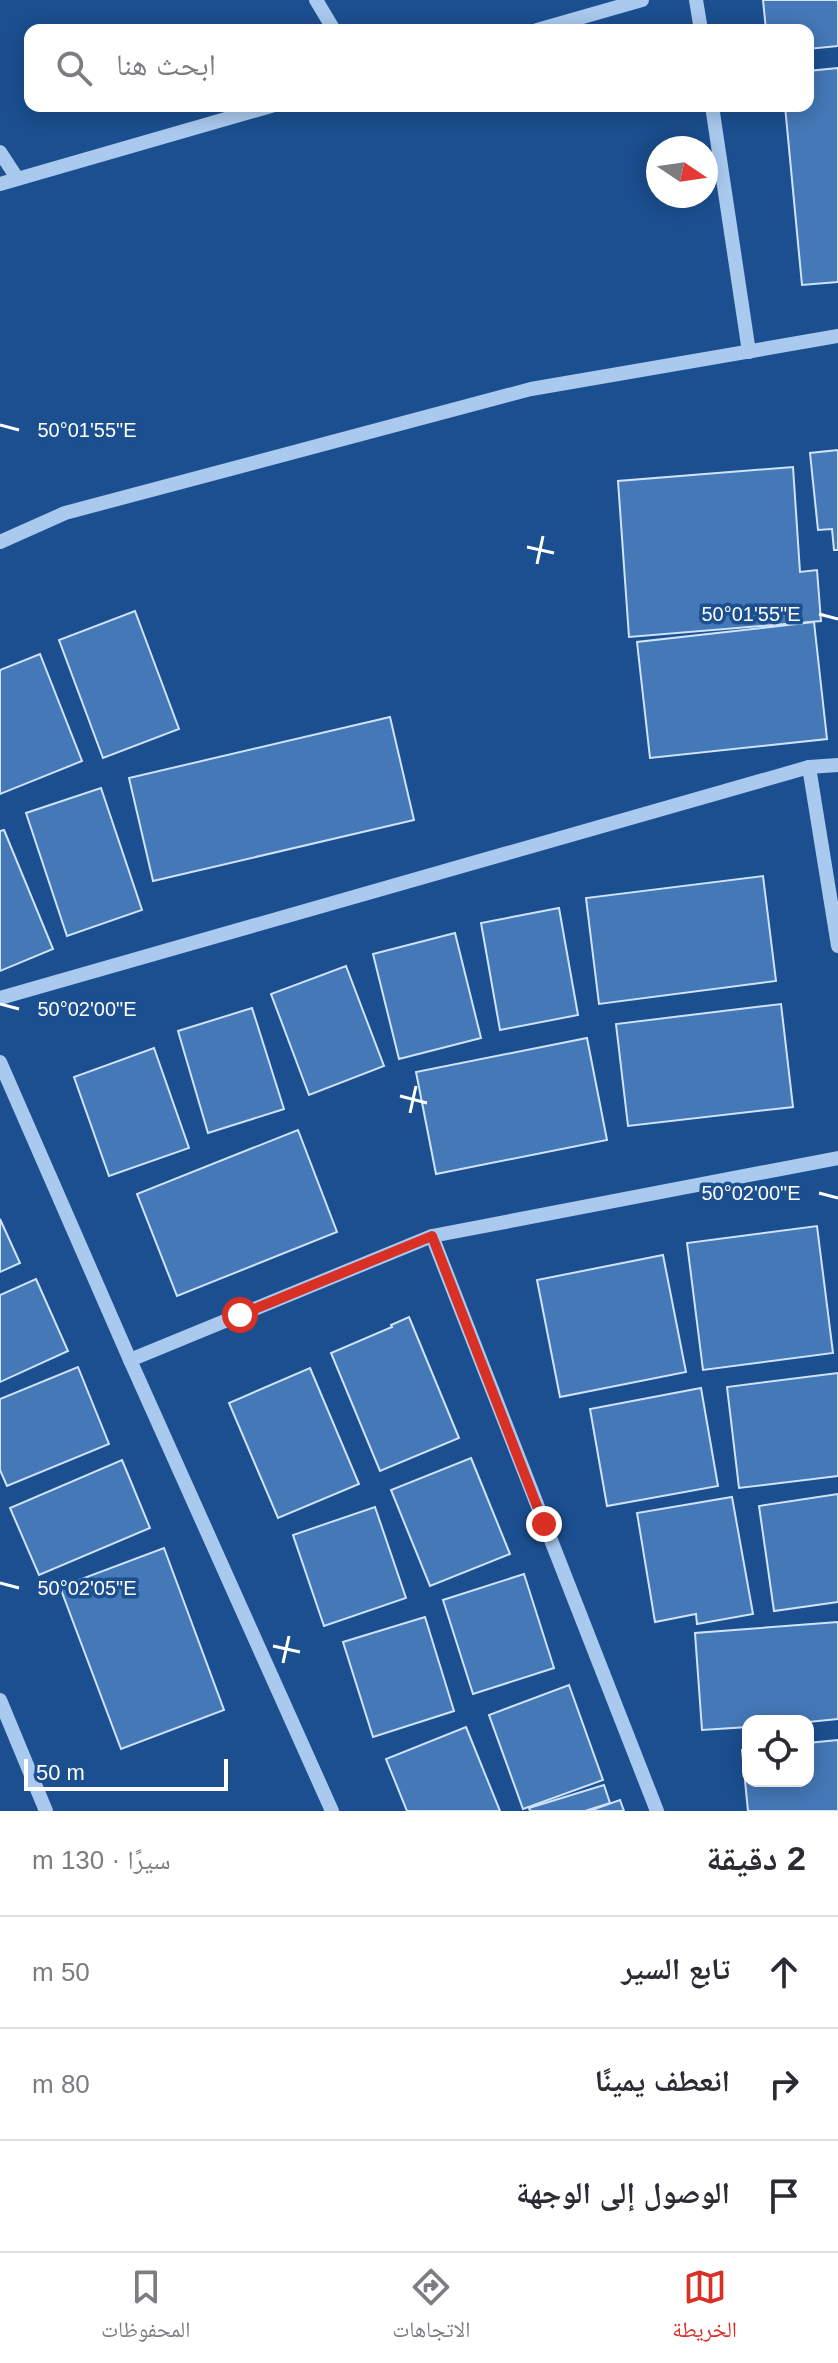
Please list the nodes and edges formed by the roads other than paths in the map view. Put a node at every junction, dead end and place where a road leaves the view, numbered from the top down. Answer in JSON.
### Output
{"nodes":[{"id":1,"x":316,"y":0,"type":"edge"},
{"id":2,"x":642,"y":0,"type":"edge"},
{"id":3,"x":696,"y":0,"type":"edge"},
{"id":4,"x":330,"y":24,"type":"edge"},
{"id":5,"x":558,"y":24,"type":"edge"},
{"id":6,"x":700,"y":24,"type":"edge"},
{"id":7,"x":250,"y":112,"type":"edge"},
{"id":8,"x":713,"y":112,"type":"edge"},
{"id":9,"x":0,"y":152,"type":"edge"},
{"id":10,"x":17,"y":178,"type":"junction"},
{"id":11,"x":0,"y":184,"type":"edge"},
{"id":12,"x":838,"y":336,"type":"edge"},
{"id":13,"x":749,"y":352,"type":"junction"},
{"id":14,"x":0,"y":542,"type":"edge"},
{"id":15,"x":838,"y":765,"type":"edge"},
{"id":16,"x":809,"y":767,"type":"junction"},
{"id":17,"x":838,"y":946,"type":"edge"},
{"id":18,"x":0,"y":998,"type":"edge"},
{"id":19,"x":0,"y":1062,"type":"edge"},
{"id":20,"x":838,"y":1158,"type":"edge"},
{"id":21,"x":432,"y":1236,"type":"junction"},
{"id":22,"x":130,"y":1360,"type":"junction"},
{"id":23,"x":0,"y":1700,"type":"edge"},
{"id":24,"x":46,"y":1811,"type":"edge"},
{"id":25,"x":332,"y":1811,"type":"edge"},
{"id":26,"x":657,"y":1811,"type":"edge"}],
"edges":[{"from":1,"to":4,"type":"street"},
{"from":2,"to":5,"type":"street"},
{"from":3,"to":6,"type":"street"},
{"from":7,"to":10,"type":"street"},
{"from":8,"to":13,"type":"street"},
{"from":9,"to":10,"type":"street"},
{"from":10,"to":11,"type":"street"},
{"from":12,"to":13,"type":"street"},
{"from":13,"to":14,"type":"street"},
{"from":15,"to":16,"type":"street"},
{"from":16,"to":17,"type":"street"},
{"from":16,"to":18,"type":"street"},
{"from":19,"to":22,"type":"street"},
{"from":20,"to":21,"type":"street"},
{"from":21,"to":22,"type":"street"},
{"from":21,"to":26,"type":"street"},
{"from":22,"to":25,"type":"street"},
{"from":23,"to":24,"type":"street"}]}
